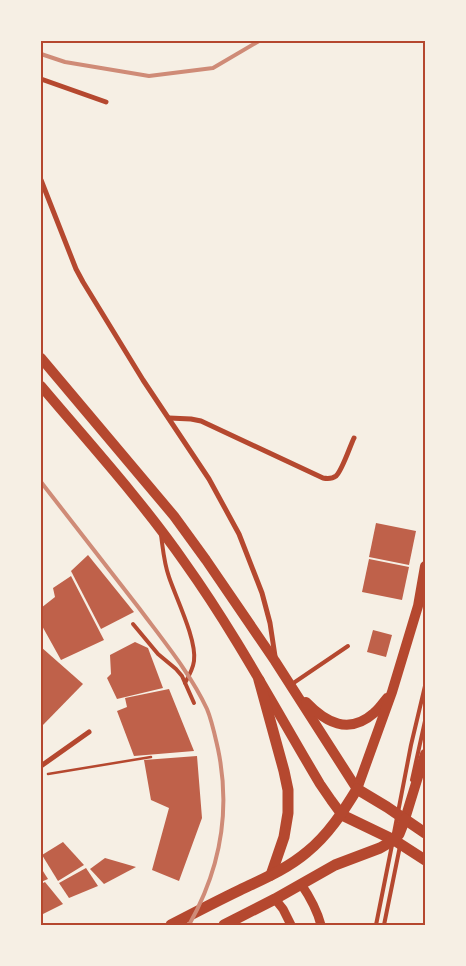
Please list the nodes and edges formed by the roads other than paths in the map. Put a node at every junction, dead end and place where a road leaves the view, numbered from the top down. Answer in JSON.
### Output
{"nodes":[{"id":1,"x":41,"y":79,"type":"edge"},
{"id":2,"x":106,"y":102,"type":"dead end"},
{"id":3,"x":41,"y":180,"type":"edge"},
{"id":4,"x":41,"y":358,"type":"edge"},
{"id":5,"x":41,"y":386,"type":"edge"},
{"id":6,"x":169,"y":418,"type":"junction"},
{"id":7,"x":354,"y":438,"type":"dead end"},
{"id":8,"x":160,"y":528,"type":"junction"},
{"id":9,"x":425,"y":566,"type":"edge"},
{"id":10,"x":133,"y":624,"type":"dead end"},
{"id":11,"x":348,"y":646,"type":"dead end"},
{"id":12,"x":276,"y":661,"type":"junction"},
{"id":13,"x":259,"y":680,"type":"junction"},
{"id":14,"x":185,"y":683,"type":"junction"},
{"id":15,"x":290,"y":685,"type":"junction"},
{"id":16,"x":425,"y":686,"type":"edge"},
{"id":17,"x":392,"y":692,"type":"junction"},
{"id":18,"x":194,"y":703,"type":"dead end"},
{"id":19,"x":425,"y":721,"type":"edge"},
{"id":20,"x":89,"y":732,"type":"dead end"},
{"id":21,"x":425,"y":754,"type":"edge"},
{"id":22,"x":41,"y":766,"type":"edge"},
{"id":23,"x":357,"y":789,"type":"junction"},
{"id":24,"x":342,"y":814,"type":"junction"},
{"id":25,"x":405,"y":819,"type":"junction"},
{"id":26,"x":425,"y":833,"type":"edge"},
{"id":27,"x":394,"y":840,"type":"junction"},
{"id":28,"x":425,"y":860,"type":"edge"},
{"id":29,"x":271,"y":876,"type":"junction"},
{"id":30,"x":302,"y":884,"type":"junction"},
{"id":31,"x":275,"y":899,"type":"junction"},
{"id":32,"x":171,"y":925,"type":"edge"},
{"id":33,"x":224,"y":925,"type":"edge"},
{"id":34,"x":291,"y":925,"type":"edge"},
{"id":35,"x":321,"y":925,"type":"edge"},
{"id":36,"x":376,"y":925,"type":"edge"},
{"id":37,"x":384,"y":925,"type":"edge"}],
"edges":[{"from":1,"to":2,"type":"street"},
{"from":3,"to":6,"type":"street"},
{"from":4,"to":12,"type":"main road"},
{"from":5,"to":8,"type":"main road"},
{"from":6,"to":7,"type":"street"},
{"from":6,"to":12,"type":"street"},
{"from":8,"to":13,"type":"main road"},
{"from":8,"to":14,"type":"lane"},
{"from":9,"to":17,"type":"main road"},
{"from":10,"to":14,"type":"lane"},
{"from":11,"to":15,"type":"lane"},
{"from":12,"to":15,"type":"main road"},
{"from":13,"to":24,"type":"main road"},
{"from":13,"to":29,"type":"main road"},
{"from":14,"to":18,"type":"lane"},
{"from":15,"to":17,"type":"main road"},
{"from":15,"to":23,"type":"main road"},
{"from":16,"to":36,"type":"lane"},
{"from":17,"to":23,"type":"main road"},
{"from":19,"to":37,"type":"lane"},
{"from":20,"to":22,"type":"street"},
{"from":21,"to":25,"type":"main road"},
{"from":23,"to":24,"type":"main road"},
{"from":23,"to":25,"type":"main road"},
{"from":24,"to":27,"type":"main road"},
{"from":24,"to":29,"type":"main road"},
{"from":25,"to":26,"type":"main road"},
{"from":25,"to":27,"type":"main road"},
{"from":27,"to":28,"type":"main road"},
{"from":27,"to":30,"type":"main road"},
{"from":29,"to":32,"type":"main road"},
{"from":30,"to":31,"type":"main road"},
{"from":30,"to":35,"type":"street"},
{"from":31,"to":33,"type":"main road"},
{"from":31,"to":34,"type":"street"}]}
